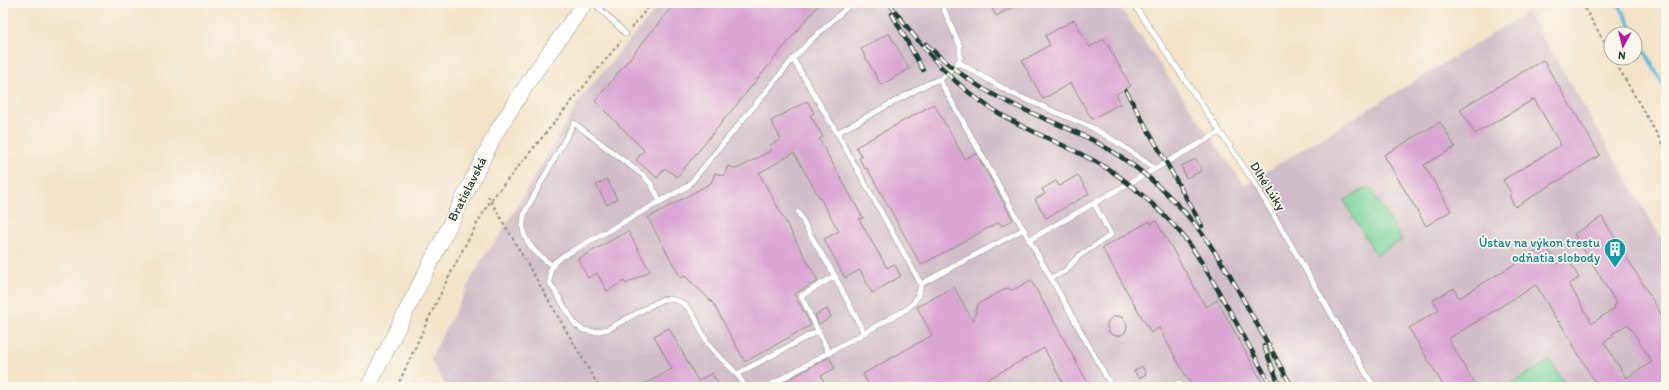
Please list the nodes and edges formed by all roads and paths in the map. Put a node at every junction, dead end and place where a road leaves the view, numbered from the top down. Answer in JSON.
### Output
{"nodes":[{"id":1,"x":585,"y":3,"type":"edge"},
{"id":2,"x":594,"y":3,"type":"edge"},
{"id":3,"x":652,"y":3,"type":"edge"},
{"id":4,"x":852,"y":3,"type":"edge"},
{"id":5,"x":941,"y":3,"type":"edge"},
{"id":6,"x":1133,"y":3,"type":"edge"},
{"id":7,"x":1582,"y":3,"type":"edge"},
{"id":8,"x":626,"y":34,"type":"junction"},
{"id":9,"x":1603,"y":40,"type":"edge"},
{"id":10,"x":793,"y":59,"type":"junction"},
{"id":11,"x":958,"y":62,"type":"junction"},
{"id":12,"x":1618,"y":66,"type":"edge"},
{"id":13,"x":939,"y":79,"type":"junction"},
{"id":14,"x":1220,"y":132,"type":"junction"},
{"id":15,"x":837,"y":133,"type":"junction"},
{"id":16,"x":1666,"y":150,"type":"edge"},
{"id":17,"x":1155,"y":169,"type":"junction"},
{"id":18,"x":488,"y":196,"type":"dead end"},
{"id":19,"x":491,"y":200,"type":"junction"},
{"id":20,"x":660,"y":201,"type":"junction"},
{"id":21,"x":1094,"y":203,"type":"junction"},
{"id":22,"x":798,"y":212,"type":"dead end"},
{"id":23,"x":1024,"y":229,"type":"junction"},
{"id":24,"x":1029,"y":240,"type":"junction"},
{"id":25,"x":553,"y":266,"type":"junction"},
{"id":26,"x":835,"y":276,"type":"junction"},
{"id":27,"x":1051,"y":278,"type":"junction"},
{"id":28,"x":920,"y":284,"type":"junction"},
{"id":29,"x":818,"y":331,"type":"junction"},
{"id":30,"x":864,"y":333,"type":"junction"},
{"id":31,"x":829,"y":352,"type":"junction"},
{"id":32,"x":737,"y":374,"type":"junction"},
{"id":33,"x":368,"y":387,"type":"edge"},
{"id":34,"x":397,"y":387,"type":"edge"},
{"id":35,"x":599,"y":387,"type":"edge"},
{"id":36,"x":745,"y":387,"type":"edge"},
{"id":37,"x":767,"y":387,"type":"edge"},
{"id":38,"x":1112,"y":387,"type":"edge"},
{"id":39,"x":1172,"y":387,"type":"edge"},
{"id":40,"x":1181,"y":387,"type":"edge"},
{"id":41,"x":1374,"y":387,"type":"edge"}],
"edges":[{"from":1,"to":33,"type":"main road","name":"Bratislavská"},
{"from":2,"to":8,"type":"lane"},
{"from":3,"to":8,"type":"path"},
{"from":4,"to":10,"type":"lane"},
{"from":5,"to":11,"type":"lane"},
{"from":6,"to":14,"type":"lane","name":"Dlhé Lúky"},
{"from":7,"to":9,"type":"path"},
{"from":8,"to":19,"type":"path"},
{"from":10,"to":15,"type":"lane"},
{"from":10,"to":20,"type":"lane"},
{"from":11,"to":13,"type":"lane"},
{"from":11,"to":17,"type":"lane"},
{"from":12,"to":16,"type":"path"},
{"from":13,"to":15,"type":"lane"},
{"from":13,"to":23,"type":"lane"},
{"from":14,"to":17,"type":"lane"},
{"from":14,"to":41,"type":"lane","name":"Dlhé Lúky"},
{"from":15,"to":28,"type":"lane"},
{"from":17,"to":21,"type":"lane"},
{"from":18,"to":19,"type":"path"},
{"from":19,"to":34,"type":"path"},
{"from":19,"to":35,"type":"path"},
{"from":20,"to":25,"type":"lane"},
{"from":20,"to":25,"type":"lane"},
{"from":21,"to":24,"type":"lane"},
{"from":21,"to":27,"type":"lane"},
{"from":22,"to":26,"type":"lane"},
{"from":23,"to":24,"type":"lane"},
{"from":23,"to":28,"type":"lane"},
{"from":24,"to":27,"type":"lane"},
{"from":25,"to":32,"type":"lane"},
{"from":26,"to":29,"type":"lane"},
{"from":26,"to":30,"type":"lane"},
{"from":27,"to":38,"type":"lane"},
{"from":28,"to":30,"type":"lane"},
{"from":29,"to":31,"type":"lane"},
{"from":29,"to":32,"type":"lane"},
{"from":30,"to":31,"type":"lane"},
{"from":31,"to":37,"type":"lane"},
{"from":32,"to":36,"type":"lane"},
{"from":39,"to":40,"type":"lane"}]}
